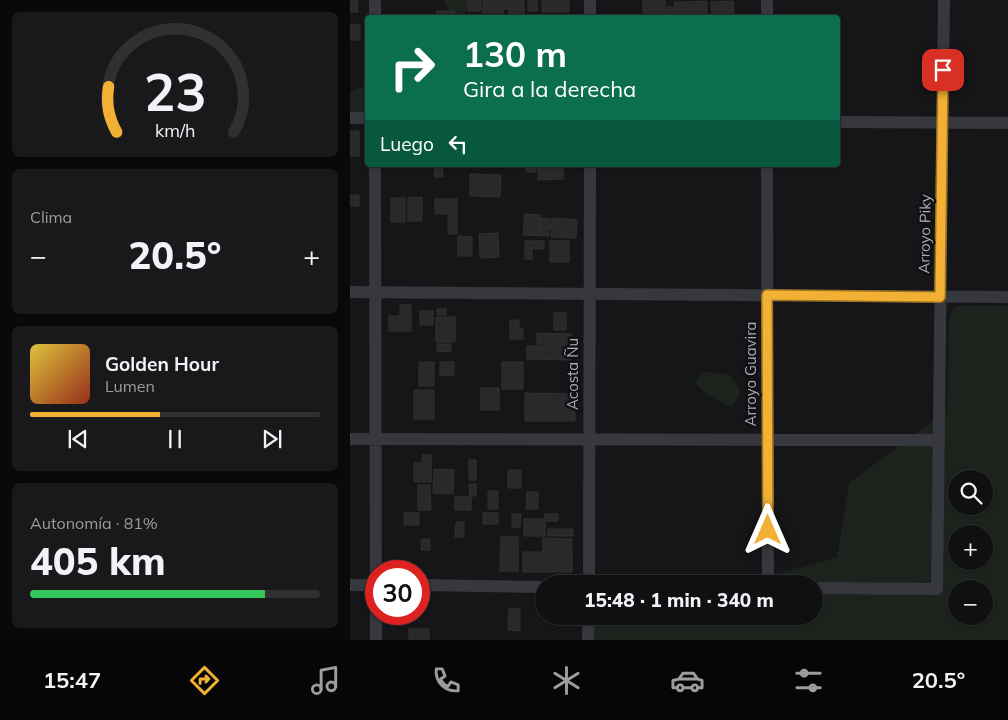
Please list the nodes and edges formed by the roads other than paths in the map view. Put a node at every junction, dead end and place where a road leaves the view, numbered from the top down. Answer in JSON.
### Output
{"nodes":[{"id":1,"x":375,"y":0,"type":"edge"},
{"id":2,"x":590,"y":0,"type":"edge"},
{"id":3,"x":767,"y":0,"type":"edge"},
{"id":4,"x":944,"y":0,"type":"edge"},
{"id":5,"x":375,"y":15,"type":"edge"},
{"id":6,"x":590,"y":15,"type":"edge"},
{"id":7,"x":767,"y":15,"type":"edge"},
{"id":8,"x":350,"y":118,"type":"edge"},
{"id":9,"x":365,"y":118,"type":"edge"},
{"id":10,"x":840,"y":122,"type":"edge"},
{"id":11,"x":943,"y":122,"type":"junction"},
{"id":12,"x":1008,"y":123,"type":"edge"},
{"id":13,"x":375,"y":167,"type":"edge"},
{"id":14,"x":590,"y":167,"type":"edge"},
{"id":15,"x":767,"y":167,"type":"edge"},
{"id":16,"x":350,"y":292,"type":"edge"},
{"id":17,"x":375,"y":292,"type":"junction"},
{"id":18,"x":590,"y":294,"type":"junction"},
{"id":19,"x":767,"y":295,"type":"junction"},
{"id":20,"x":940,"y":297,"type":"junction"},
{"id":21,"x":1008,"y":297,"type":"edge"},
{"id":22,"x":590,"y":438,"type":"junction"},
{"id":23,"x":350,"y":439,"type":"edge"},
{"id":24,"x":767,"y":439,"type":"junction"},
{"id":25,"x":375,"y":440,"type":"junction"},
{"id":26,"x":939,"y":440,"type":"junction"},
{"id":27,"x":376,"y":560,"type":"edge"},
{"id":28,"x":590,"y":575,"type":"edge"},
{"id":29,"x":768,"y":575,"type":"edge"},
{"id":30,"x":350,"y":585,"type":"edge"},
{"id":31,"x":365,"y":585,"type":"edge"},
{"id":32,"x":430,"y":585,"type":"edge"},
{"id":33,"x":535,"y":587,"type":"edge"},
{"id":34,"x":823,"y":588,"type":"edge"},
{"id":35,"x":376,"y":625,"type":"edge"},
{"id":36,"x":589,"y":625,"type":"edge"},
{"id":37,"x":376,"y":640,"type":"edge"},
{"id":38,"x":588,"y":640,"type":"edge"}],
"edges":[{"from":1,"to":5,"type":"street"},
{"from":2,"to":6,"type":"street"},
{"from":3,"to":7,"type":"street"},
{"from":4,"to":11,"type":"street","name":"Arroyo Piky"},
{"from":8,"to":9,"type":"street"},
{"from":10,"to":11,"type":"street"},
{"from":11,"to":12,"type":"street"},
{"from":11,"to":20,"type":"street","name":"Arroyo Piky"},
{"from":13,"to":17,"type":"street"},
{"from":14,"to":18,"type":"street","name":"Acosta Ñu"},
{"from":15,"to":19,"type":"street","name":"Arroyo Guavira"},
{"from":16,"to":17,"type":"street"},
{"from":17,"to":18,"type":"street"},
{"from":17,"to":25,"type":"street"},
{"from":18,"to":19,"type":"street"},
{"from":18,"to":22,"type":"street","name":"Acosta Ñu"},
{"from":19,"to":20,"type":"street"},
{"from":19,"to":24,"type":"street","name":"Arroyo Guavira"},
{"from":20,"to":21,"type":"street"},
{"from":20,"to":26,"type":"street","name":"Arroyo Piky"},
{"from":22,"to":24,"type":"street"},
{"from":22,"to":25,"type":"street"},
{"from":22,"to":28,"type":"street","name":"Acosta Ñu"},
{"from":23,"to":25,"type":"street"},
{"from":24,"to":26,"type":"street"},
{"from":24,"to":29,"type":"street","name":"Arroyo Guavira"},
{"from":25,"to":27,"type":"street"},
{"from":26,"to":34,"type":"street","name":"Arroyo Piky"},
{"from":30,"to":31,"type":"street"},
{"from":32,"to":33,"type":"street"},
{"from":35,"to":37,"type":"street"},
{"from":36,"to":38,"type":"street"}]}
